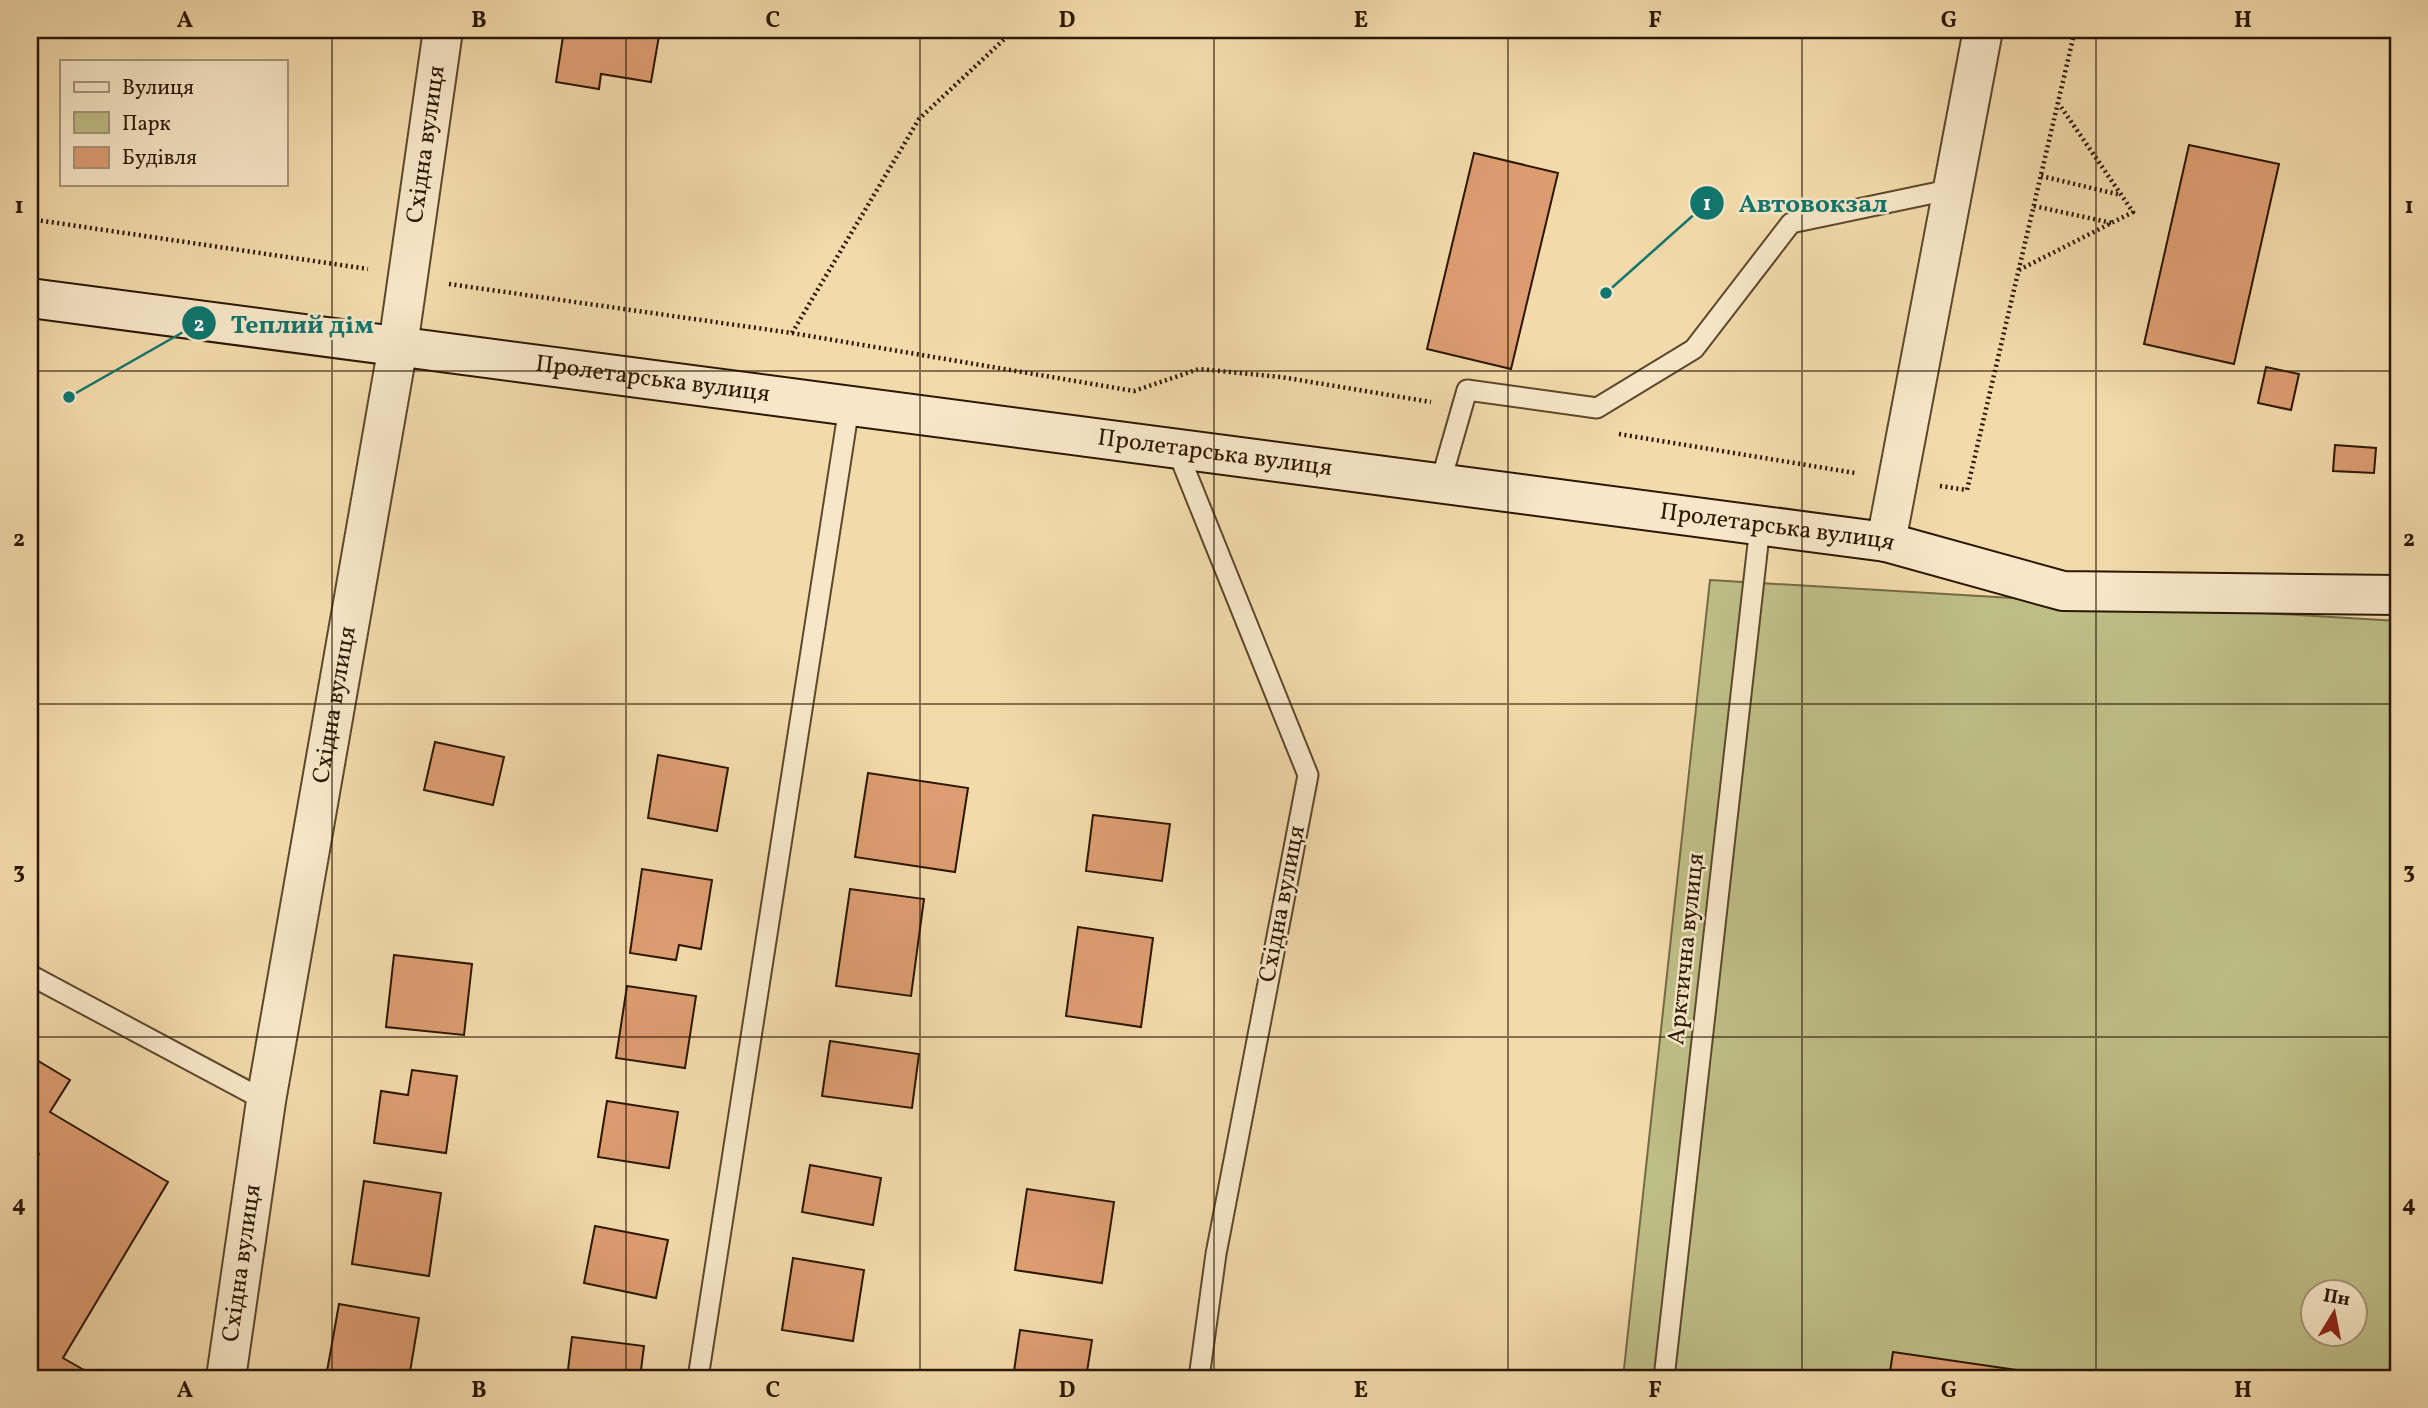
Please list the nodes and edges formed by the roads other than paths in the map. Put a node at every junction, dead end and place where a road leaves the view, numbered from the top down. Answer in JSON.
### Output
{"nodes":[{"id":1,"x":443,"y":30,"type":"edge"},
{"id":2,"x":1983,"y":30,"type":"edge"},
{"id":3,"x":1953,"y":189,"type":"junction"},
{"id":4,"x":30,"y":298,"type":"edge"},
{"id":5,"x":398,"y":346,"type":"junction"},
{"id":6,"x":849,"y":407,"type":"junction"},
{"id":7,"x":1177,"y":450,"type":"junction"},
{"id":8,"x":1440,"y":484,"type":"junction"},
{"id":9,"x":1760,"y":526,"type":"junction"},
{"id":10,"x":1886,"y":542,"type":"junction"},
{"id":11,"x":2398,"y":595,"type":"edge"},
{"id":12,"x":30,"y":975,"type":"edge"},
{"id":13,"x":266,"y":1101,"type":"junction"},
{"id":14,"x":226,"y":1378,"type":"edge"},
{"id":15,"x":698,"y":1378,"type":"edge"},
{"id":16,"x":1199,"y":1378,"type":"edge"},
{"id":17,"x":1664,"y":1378,"type":"edge"}],
"edges":[{"from":1,"to":5,"type":"street","name":"Східна вулиця"},
{"from":2,"to":3,"type":"street"},
{"from":3,"to":8,"type":"lane"},
{"from":3,"to":10,"type":"street"},
{"from":4,"to":5,"type":"street","name":"Пролетарська вулиця"},
{"from":5,"to":6,"type":"street","name":"Пролетарська вулиця"},
{"from":5,"to":13,"type":"street","name":"Східна вулиця"},
{"from":6,"to":7,"type":"street","name":"Пролетарська вулиця"},
{"from":6,"to":15,"type":"lane"},
{"from":7,"to":8,"type":"street","name":"Пролетарська вулиця"},
{"from":7,"to":16,"type":"lane","name":"Східна вулиця"},
{"from":8,"to":9,"type":"street","name":"Пролетарська вулиця"},
{"from":9,"to":10,"type":"street","name":"Пролетарська вулиця"},
{"from":9,"to":17,"type":"lane","name":"Арктична вулиця"},
{"from":10,"to":11,"type":"street","name":"Пролетарська вулиця"},
{"from":12,"to":13,"type":"lane"},
{"from":13,"to":14,"type":"street","name":"Східна вулиця"}]}
